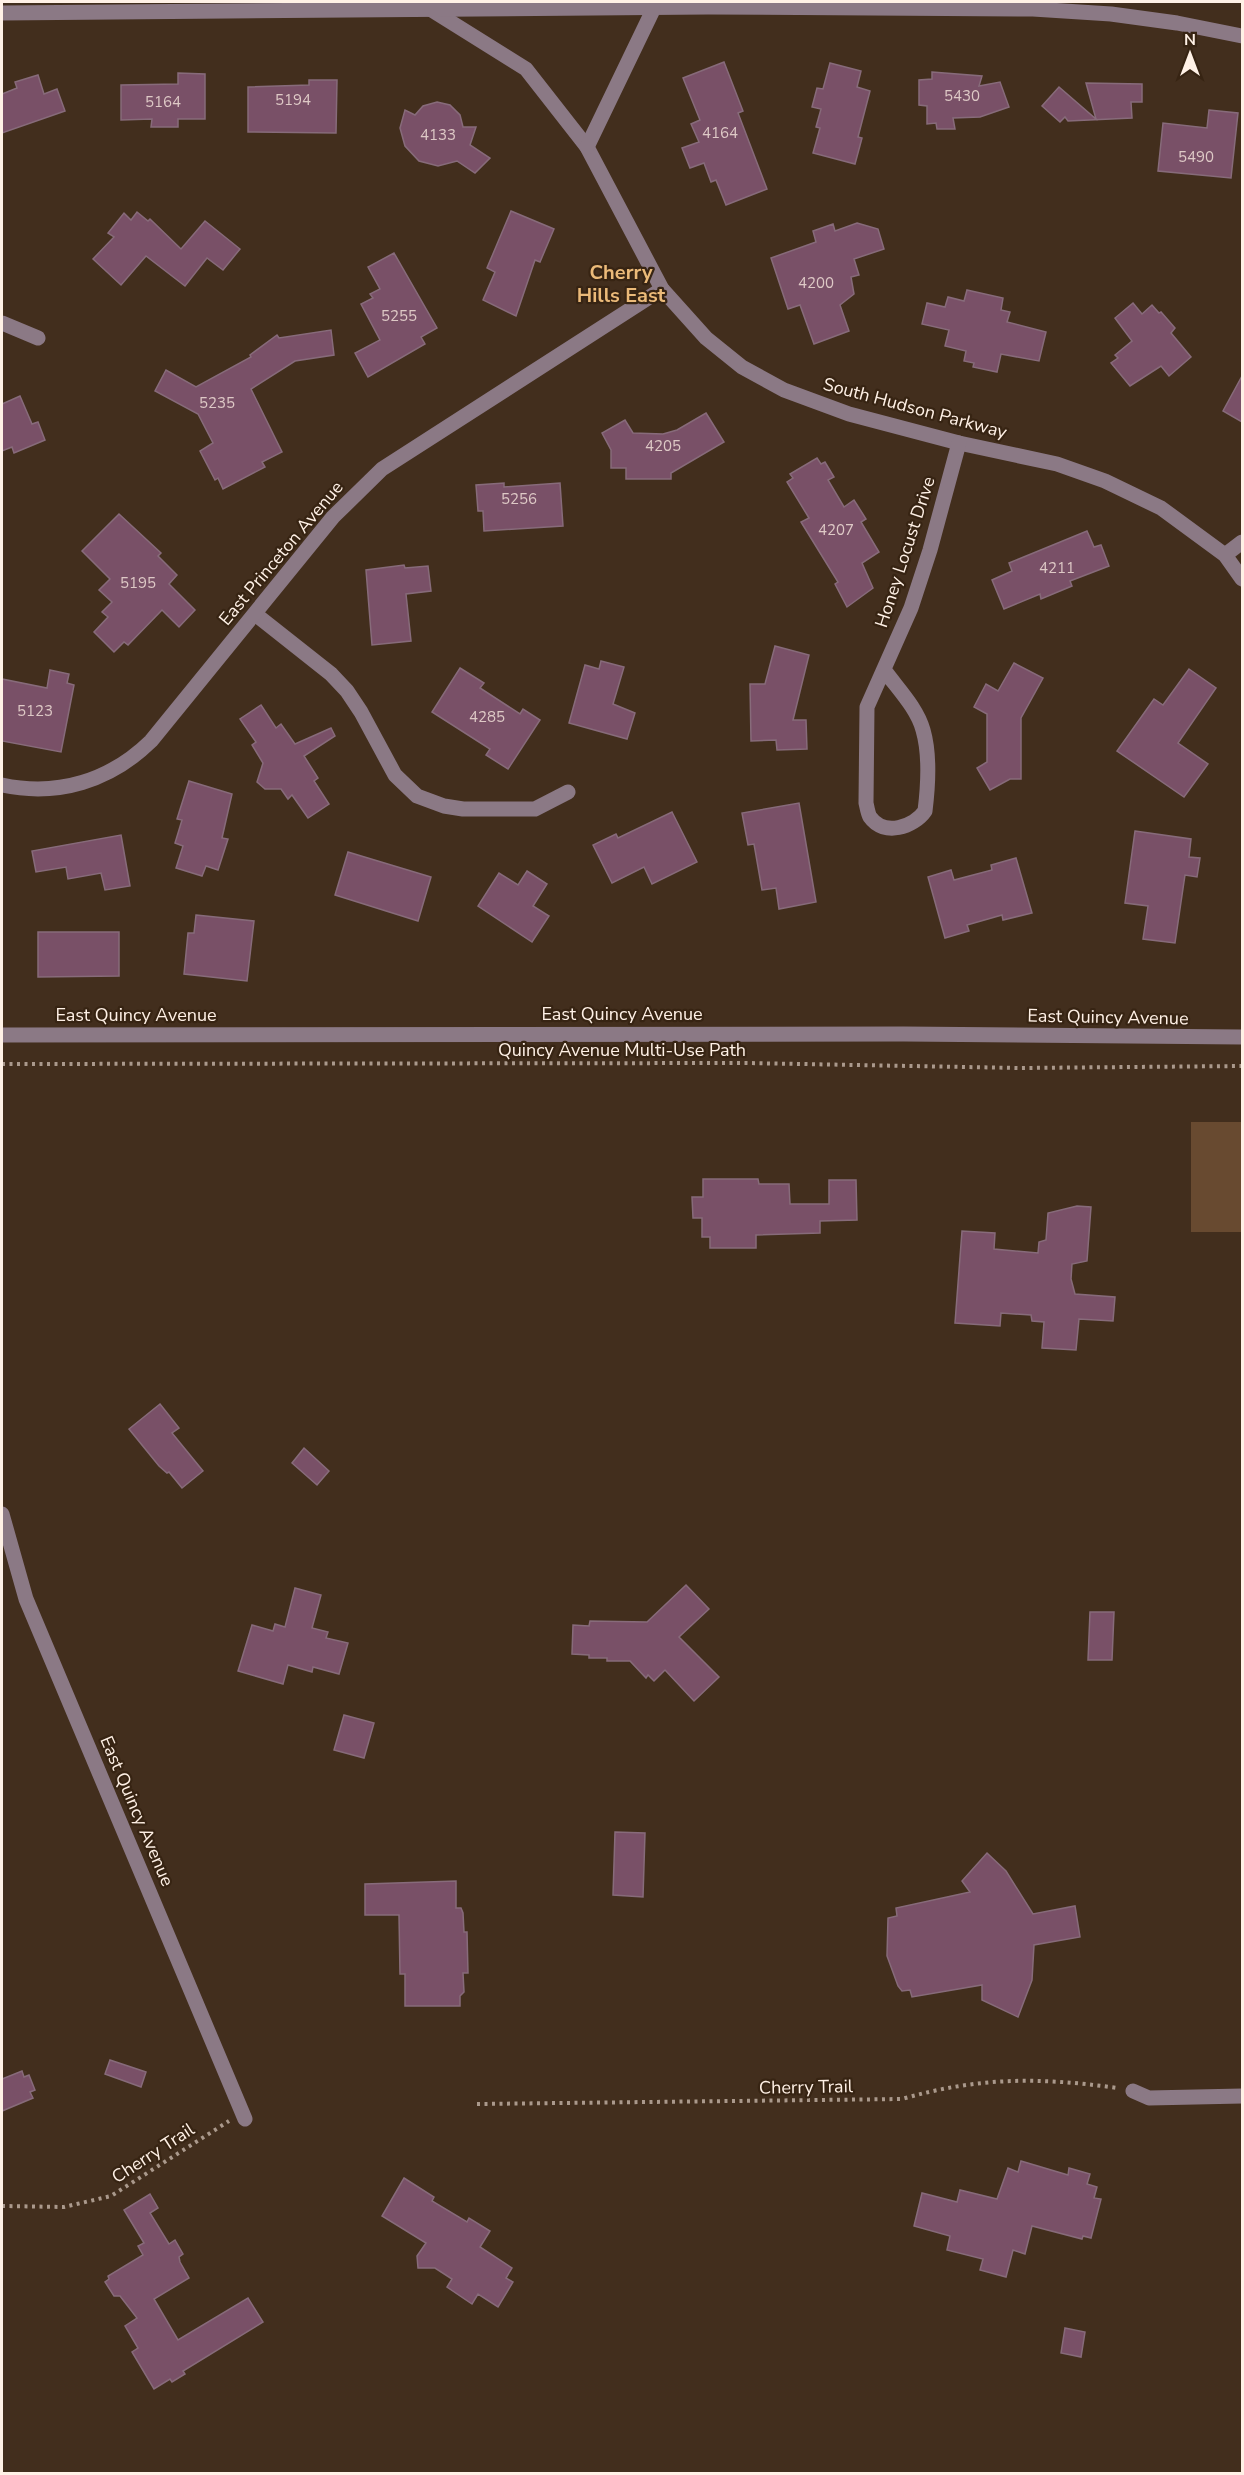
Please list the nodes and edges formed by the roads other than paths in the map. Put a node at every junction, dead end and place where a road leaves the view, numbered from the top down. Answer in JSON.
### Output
{"nodes":[{"id":1,"x":430,"y":9,"type":"junction"},
{"id":2,"x":653,"y":10,"type":"junction"},
{"id":3,"x":2,"y":13,"type":"edge"},
{"id":4,"x":1242,"y":36,"type":"edge"},
{"id":5,"x":587,"y":147,"type":"junction"},
{"id":6,"x":662,"y":289,"type":"junction"},
{"id":7,"x":2,"y":323,"type":"edge"},
{"id":8,"x":38,"y":338,"type":"dead end"},
{"id":9,"x":959,"y":444,"type":"junction"},
{"id":10,"x":1242,"y":542,"type":"edge"},
{"id":11,"x":1225,"y":555,"type":"junction"},
{"id":12,"x":1242,"y":579,"type":"edge"},
{"id":13,"x":255,"y":614,"type":"junction"},
{"id":14,"x":885,"y":671,"type":"junction"},
{"id":15,"x":2,"y":785,"type":"edge"},
{"id":16,"x":568,"y":792,"type":"dead end"},
{"id":17,"x":2,"y":1035,"type":"edge"},
{"id":18,"x":1242,"y":1037,"type":"edge"},
{"id":19,"x":2,"y":1514,"type":"edge"},
{"id":20,"x":1132,"y":2091,"type":"road end"},
{"id":21,"x":1242,"y":2096,"type":"edge"},
{"id":22,"x":244,"y":2116,"type":"road end"}],
"edges":[{"from":1,"to":2,"type":"street"},
{"from":1,"to":3,"type":"street"},
{"from":1,"to":5,"type":"street","name":"South Hudson Parkway"},
{"from":2,"to":4,"type":"street"},
{"from":2,"to":5,"type":"street"},
{"from":5,"to":6,"type":"street","name":"South Hudson Parkway"},
{"from":6,"to":9,"type":"street","name":"South Hudson Parkway"},
{"from":6,"to":13,"type":"street","name":"East Princeton Avenue"},
{"from":7,"to":8,"type":"street"},
{"from":9,"to":11,"type":"street","name":"South Hudson Parkway"},
{"from":9,"to":14,"type":"street","name":"Honey Locust Drive"},
{"from":10,"to":11,"type":"street"},
{"from":11,"to":12,"type":"street","name":"South Hudson Parkway"},
{"from":13,"to":15,"type":"street","name":"East Princeton Avenue"},
{"from":13,"to":16,"type":"street"},
{"from":14,"to":14,"type":"street","name":"Honey Locust Drive"},
{"from":17,"to":18,"type":"street","name":"East Quincy Avenue"},
{"from":19,"to":22,"type":"street","name":"East Quincy Avenue"},
{"from":20,"to":21,"type":"street"}]}
